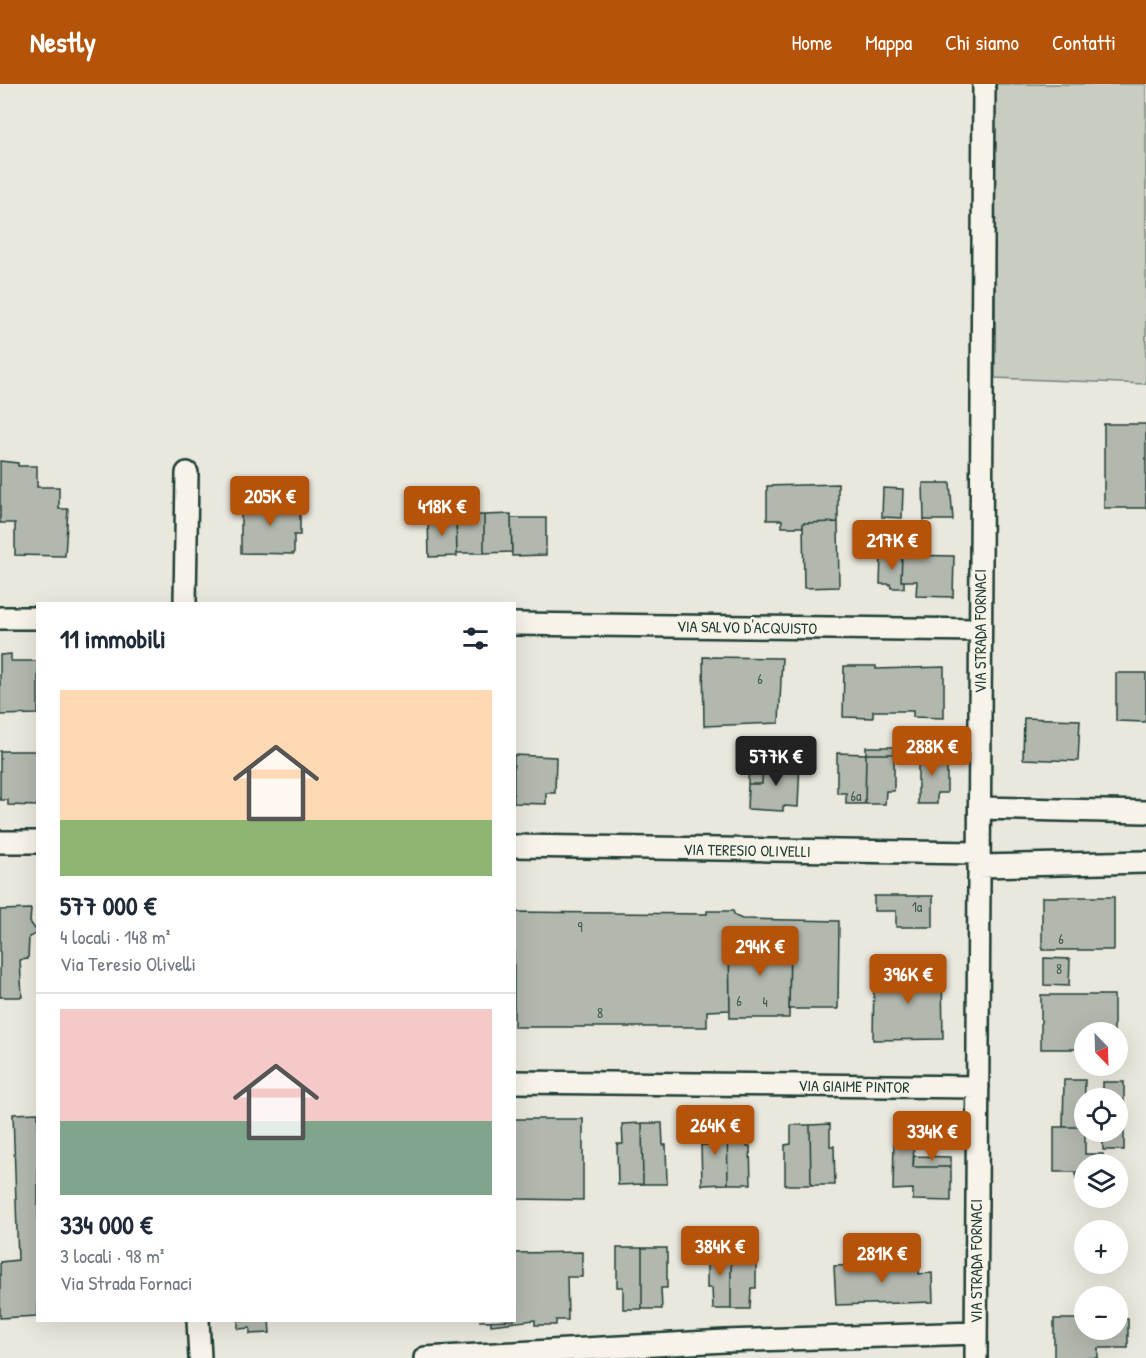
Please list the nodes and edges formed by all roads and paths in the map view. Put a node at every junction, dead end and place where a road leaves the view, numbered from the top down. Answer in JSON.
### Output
{"nodes":[{"id":1,"x":984,"y":84,"type":"edge"},
{"id":2,"x":187,"y":473,"type":"dead end"},
{"id":3,"x":185,"y":602,"type":"edge"},
{"id":4,"x":0,"y":618,"type":"edge"},
{"id":5,"x":36,"y":618,"type":"edge"},
{"id":6,"x":516,"y":624,"type":"edge"},
{"id":7,"x":980,"y":630,"type":"junction"},
{"id":8,"x":980,"y":808,"type":"junction"},
{"id":9,"x":1146,"y":812,"type":"edge"},
{"id":10,"x":0,"y":842,"type":"edge"},
{"id":11,"x":36,"y":842,"type":"edge"},
{"id":12,"x":516,"y":846,"type":"edge"},
{"id":13,"x":979,"y":860,"type":"junction"},
{"id":14,"x":1146,"y":862,"type":"edge"},
{"id":15,"x":516,"y":1082,"type":"edge"},
{"id":16,"x":978,"y":1087,"type":"junction"},
{"id":17,"x":198,"y":1322,"type":"edge"},
{"id":18,"x":976,"y":1333,"type":"junction"},
{"id":19,"x":726,"y":1349,"type":"edge"},
{"id":20,"x":200,"y":1358,"type":"edge"},
{"id":21,"x":425,"y":1358,"type":"edge"},
{"id":22,"x":976,"y":1358,"type":"edge"}],
"edges":[{"from":1,"to":7,"type":"street","name":"VIA STRADA FORNACI"},
{"from":2,"to":3,"type":"street"},
{"from":4,"to":5,"type":"street"},
{"from":6,"to":7,"type":"street","name":"VIA SALVO D'ACQUISTO"},
{"from":7,"to":8,"type":"street","name":"VIA STRADA FORNACI"},
{"from":8,"to":9,"type":"street"},
{"from":8,"to":13,"type":"street","name":"VIA STRADA FORNACI"},
{"from":10,"to":11,"type":"street"},
{"from":12,"to":13,"type":"street","name":"VIA TERESIO OLIVELLI"},
{"from":13,"to":14,"type":"street","name":"VIA TERESIO OLIVELLI"},
{"from":13,"to":16,"type":"street","name":"VIA STRADA FORNACI"},
{"from":15,"to":16,"type":"street","name":"VIA GIAIME PINTOR"},
{"from":16,"to":18,"type":"street","name":"VIA STRADA FORNACI"},
{"from":17,"to":20,"type":"street"},
{"from":18,"to":19,"type":"street"},
{"from":18,"to":22,"type":"street","name":"VIA STRADA FORNACI"},
{"from":19,"to":21,"type":"street"}]}
